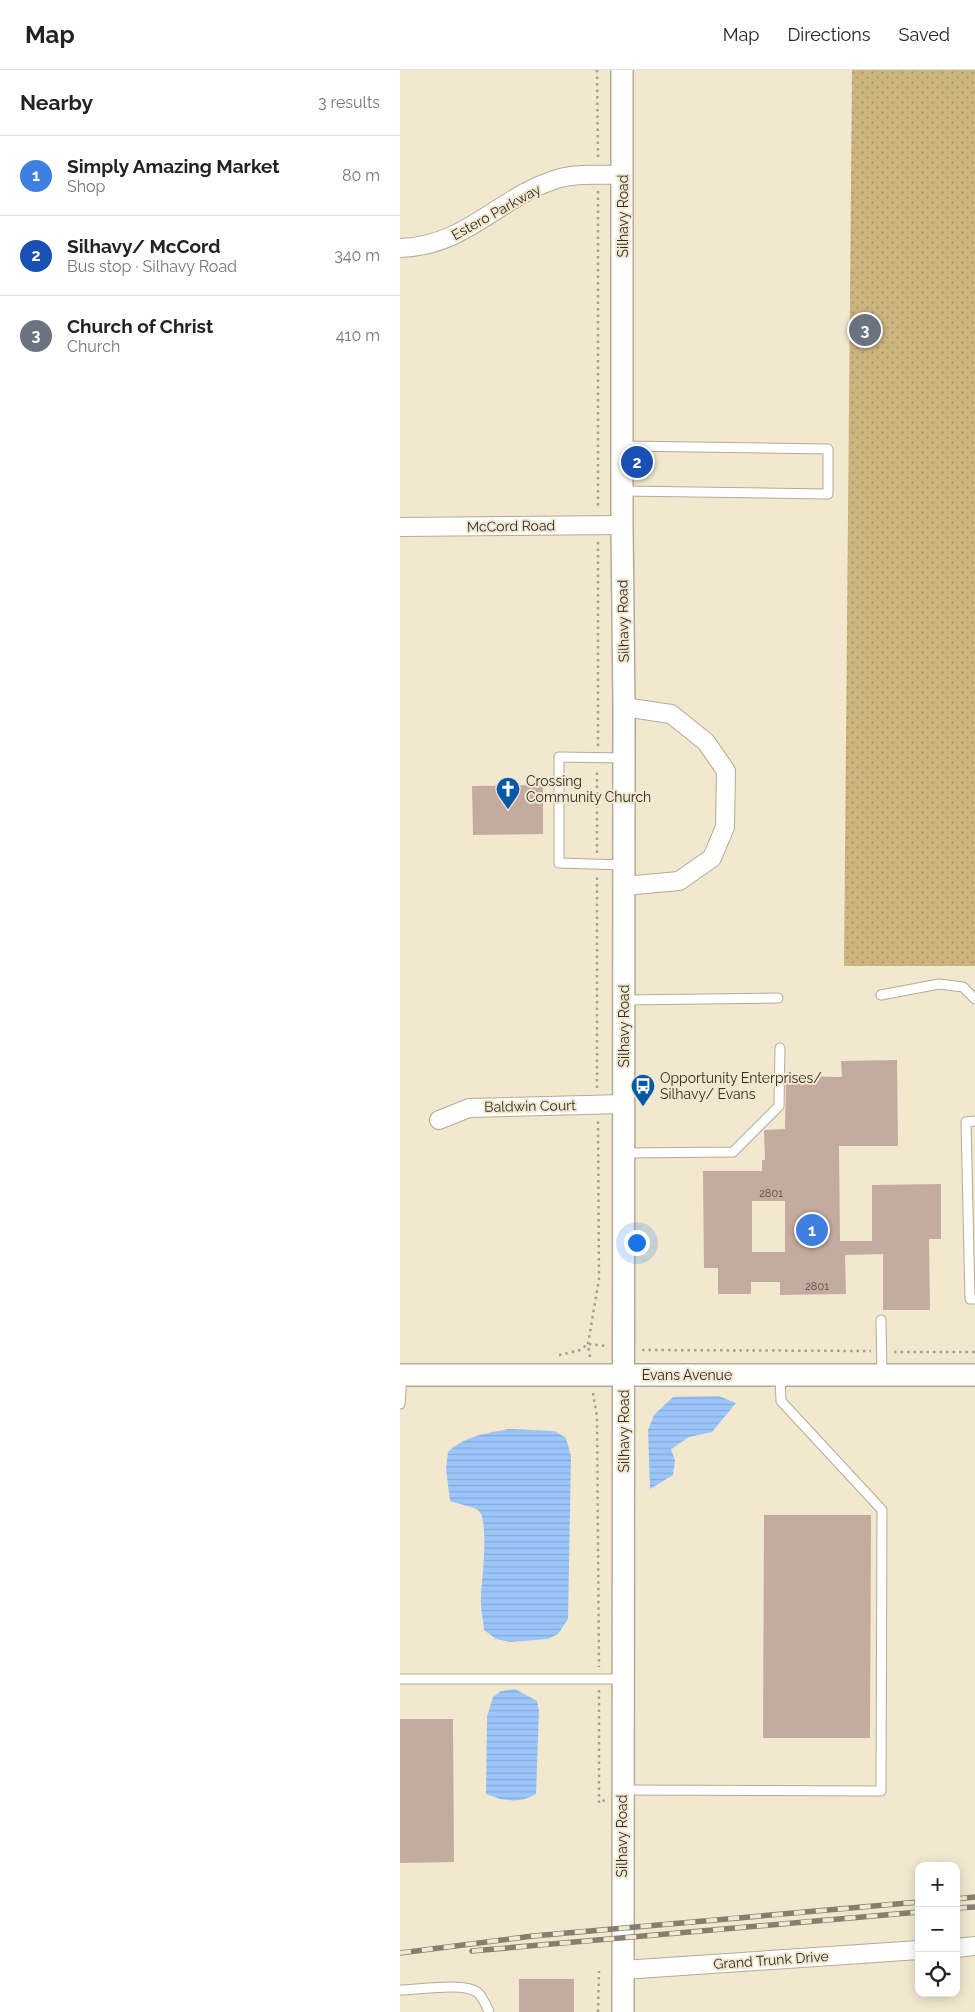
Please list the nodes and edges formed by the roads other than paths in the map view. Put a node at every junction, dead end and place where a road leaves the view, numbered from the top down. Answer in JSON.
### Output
{"nodes":[{"id":1,"x":622,"y":70,"type":"edge"},
{"id":2,"x":623,"y":175,"type":"junction"},
{"id":3,"x":400,"y":248,"type":"edge"},
{"id":4,"x":622,"y":446,"type":"junction"},
{"id":5,"x":622,"y":492,"type":"junction"},
{"id":6,"x":622,"y":525,"type":"junction"},
{"id":7,"x":400,"y":527,"type":"edge"},
{"id":8,"x":624,"y":707,"type":"junction"},
{"id":9,"x":624,"y":758,"type":"junction"},
{"id":10,"x":624,"y":865,"type":"junction"},
{"id":11,"x":624,"y":886,"type":"junction"},
{"id":12,"x":881,"y":995,"type":"dead end"},
{"id":13,"x":778,"y":998,"type":"dead end"},
{"id":14,"x":975,"y":999,"type":"edge"},
{"id":15,"x":624,"y":1000,"type":"junction"},
{"id":16,"x":780,"y":1048,"type":"dead end"},
{"id":17,"x":624,"y":1104,"type":"junction"},
{"id":18,"x":439,"y":1120,"type":"dead end"},
{"id":19,"x":975,"y":1121,"type":"edge"},
{"id":20,"x":624,"y":1153,"type":"junction"},
{"id":21,"x":975,"y":1299,"type":"edge"},
{"id":22,"x":881,"y":1320,"type":"dead end"},
{"id":23,"x":401,"y":1375,"type":"edge"},
{"id":24,"x":624,"y":1375,"type":"junction"},
{"id":25,"x":780,"y":1375,"type":"junction"},
{"id":26,"x":882,"y":1375,"type":"junction"},
{"id":27,"x":975,"y":1375,"type":"edge"},
{"id":28,"x":400,"y":1404,"type":"edge"},
{"id":29,"x":400,"y":1679,"type":"edge"},
{"id":30,"x":623,"y":1679,"type":"junction"},
{"id":31,"x":622,"y":1790,"type":"junction"},
{"id":32,"x":975,"y":1946,"type":"edge"},
{"id":33,"x":960,"y":1948,"type":"edge"},
{"id":34,"x":915,"y":1950,"type":"edge"},
{"id":35,"x":623,"y":1970,"type":"junction"},
{"id":36,"x":400,"y":1990,"type":"edge"},
{"id":37,"x":489,"y":2012,"type":"edge"},
{"id":38,"x":623,"y":2012,"type":"edge"}],
"edges":[{"from":1,"to":2,"type":"street","name":"Silhavy Road"},
{"from":2,"to":3,"type":"street","name":"Estero Parkway"},
{"from":2,"to":4,"type":"street","name":"Silhavy Road"},
{"from":4,"to":5,"type":"street","name":"Silhavy Road"},
{"from":4,"to":5,"type":"lane"},
{"from":5,"to":6,"type":"street","name":"Silhavy Road"},
{"from":6,"to":7,"type":"street","name":"McCord Road"},
{"from":6,"to":8,"type":"street","name":"Silhavy Road"},
{"from":8,"to":9,"type":"street","name":"Silhavy Road"},
{"from":8,"to":11,"type":"street"},
{"from":9,"to":10,"type":"street","name":"Silhavy Road"},
{"from":9,"to":10,"type":"lane"},
{"from":10,"to":11,"type":"street","name":"Silhavy Road"},
{"from":11,"to":15,"type":"street","name":"Silhavy Road"},
{"from":12,"to":14,"type":"lane"},
{"from":13,"to":15,"type":"lane"},
{"from":15,"to":17,"type":"street","name":"Silhavy Road"},
{"from":16,"to":20,"type":"lane"},
{"from":17,"to":18,"type":"street","name":"Baldwin Court"},
{"from":17,"to":20,"type":"street","name":"Silhavy Road"},
{"from":19,"to":21,"type":"lane"},
{"from":20,"to":24,"type":"street","name":"Silhavy Road"},
{"from":22,"to":26,"type":"lane"},
{"from":23,"to":24,"type":"street","name":"Evans Avenue"},
{"from":23,"to":28,"type":"lane"},
{"from":24,"to":25,"type":"street","name":"Evans Avenue"},
{"from":24,"to":30,"type":"street","name":"Silhavy Road"},
{"from":25,"to":26,"type":"street","name":"Evans Avenue"},
{"from":25,"to":31,"type":"lane"},
{"from":26,"to":27,"type":"street","name":"Evans Avenue"},
{"from":29,"to":30,"type":"lane"},
{"from":30,"to":31,"type":"street","name":"Silhavy Road"},
{"from":31,"to":35,"type":"street","name":"Silhavy Road"},
{"from":32,"to":33,"type":"street"},
{"from":34,"to":35,"type":"street","name":"Grand Trunk Drive"},
{"from":35,"to":38,"type":"street","name":"Silhavy Road"},
{"from":36,"to":37,"type":"lane"}]}
